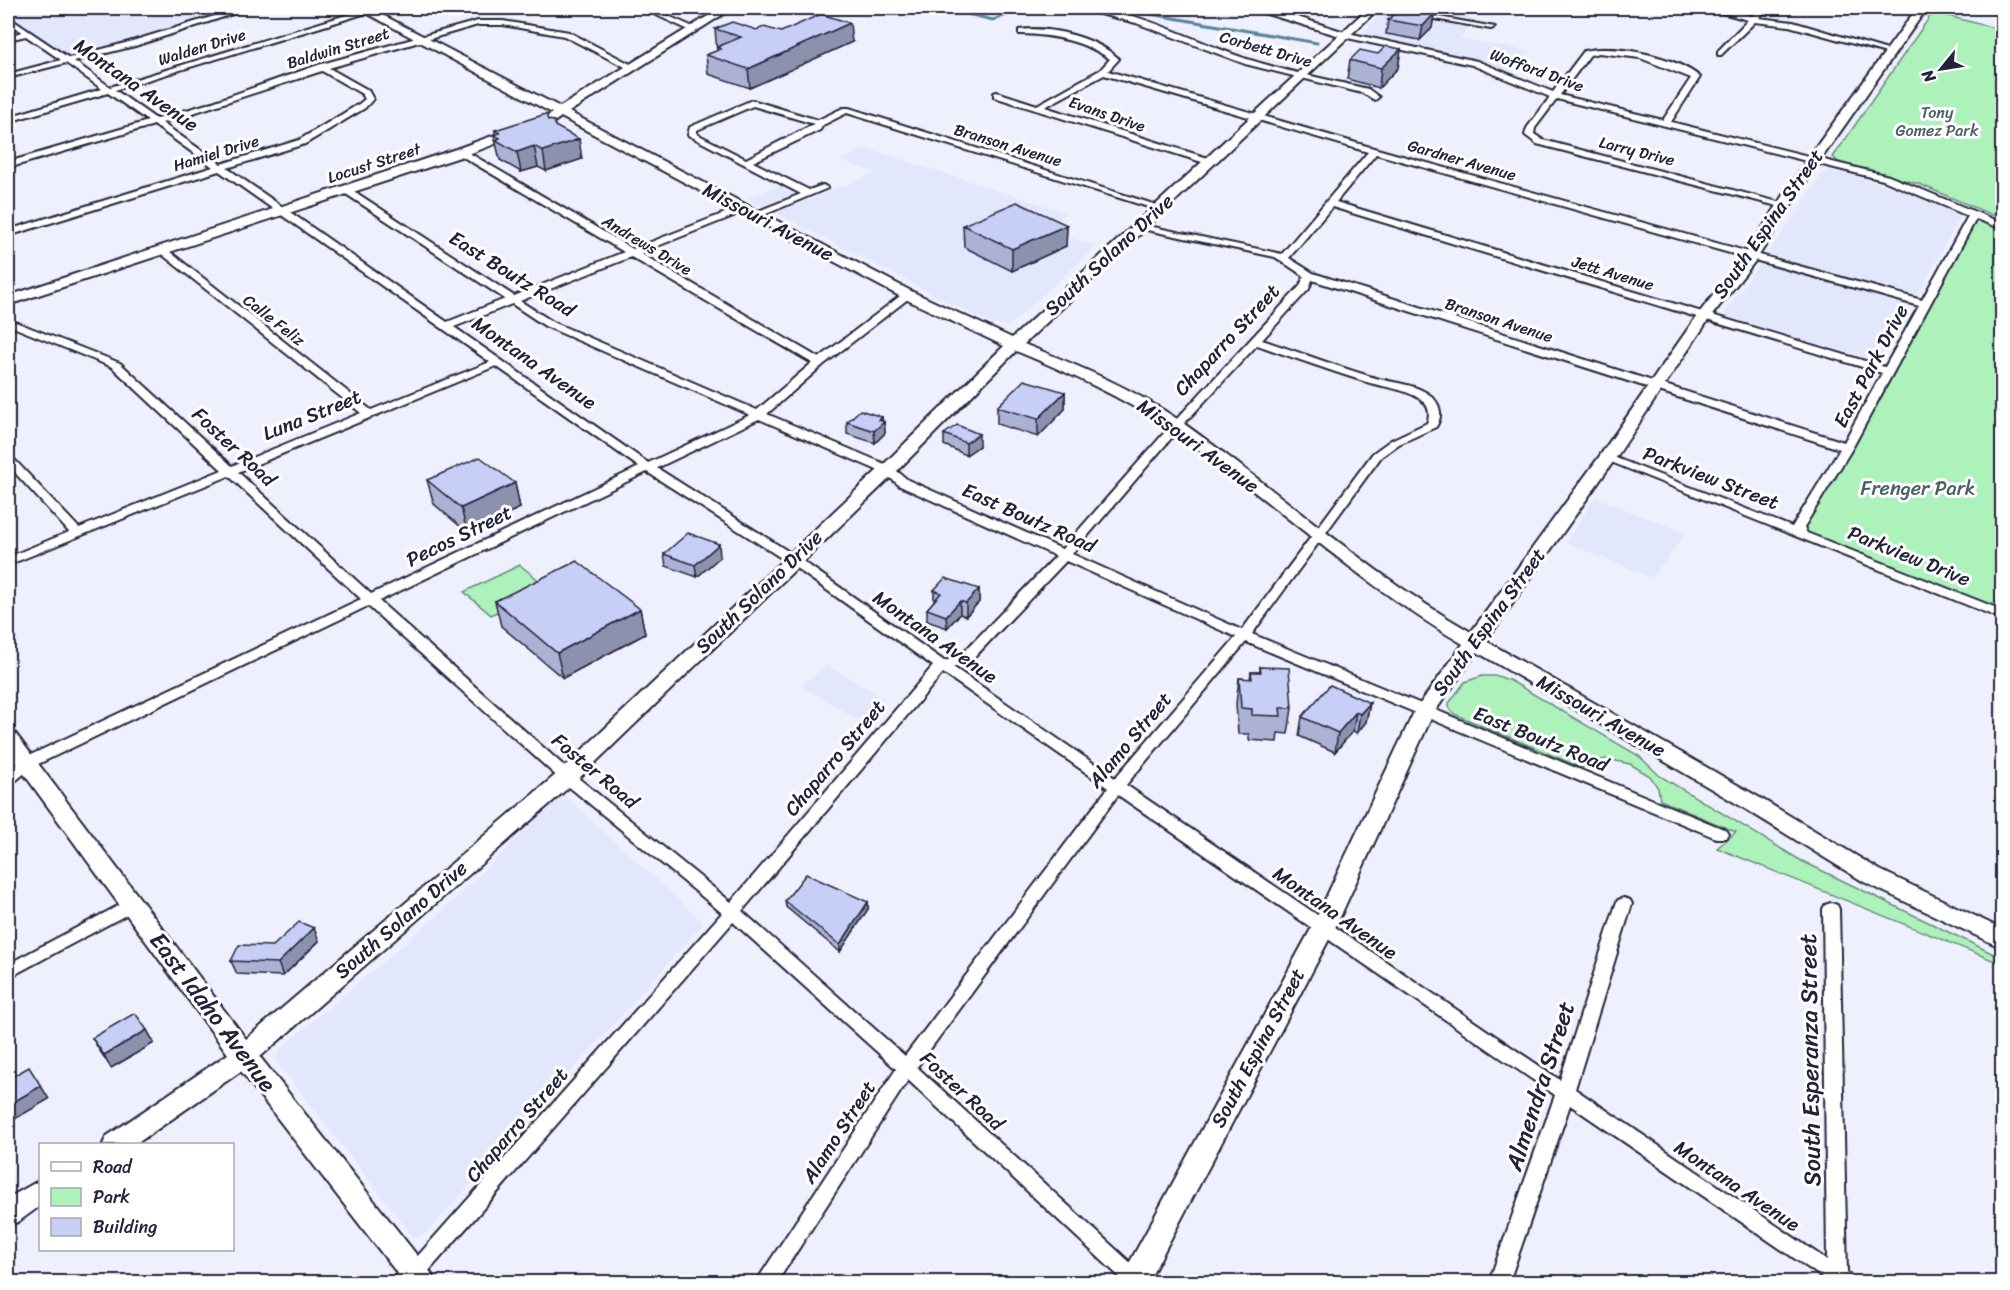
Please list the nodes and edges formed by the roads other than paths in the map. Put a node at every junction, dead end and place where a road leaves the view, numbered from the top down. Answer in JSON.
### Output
{"nodes":[{"id":1,"x":248,"y":8,"type":"edge"},
{"id":2,"x":645,"y":8,"type":"edge"},
{"id":3,"x":728,"y":8,"type":"edge"},
{"id":4,"x":1080,"y":8,"type":"edge"},
{"id":5,"x":1251,"y":8,"type":"edge"},
{"id":6,"x":1376,"y":8,"type":"edge"},
{"id":7,"x":1714,"y":8,"type":"edge"},
{"id":8,"x":1764,"y":8,"type":"edge"},
{"id":9,"x":1922,"y":8,"type":"edge"},
{"id":10,"x":366,"y":9,"type":"edge"},
{"id":11,"x":8,"y":19,"type":"edge"},
{"id":12,"x":1753,"y":19,"type":"junction"},
{"id":13,"x":1491,"y":27,"type":"dead end"},
{"id":14,"x":694,"y":29,"type":"junction"},
{"id":15,"x":1022,"y":32,"type":"dead end"},
{"id":16,"x":27,"y":33,"type":"junction"},
{"id":17,"x":1346,"y":35,"type":"junction"},
{"id":18,"x":8,"y":38,"type":"edge"},
{"id":19,"x":420,"y":39,"type":"junction"},
{"id":20,"x":1890,"y":52,"type":"junction"},
{"id":21,"x":1720,"y":53,"type":"dead end"},
{"id":22,"x":67,"y":61,"type":"junction"},
{"id":23,"x":321,"y":67,"type":"junction"},
{"id":24,"x":632,"y":67,"type":"junction"},
{"id":25,"x":1103,"y":72,"type":"junction"},
{"id":26,"x":8,"y":76,"type":"edge"},
{"id":27,"x":1300,"y":76,"type":"junction"},
{"id":28,"x":110,"y":91,"type":"junction"},
{"id":29,"x":997,"y":95,"type":"dead end"},
{"id":30,"x":1555,"y":96,"type":"junction"},
{"id":31,"x":1375,"y":98,"type":"dead end"},
{"id":32,"x":1039,"y":107,"type":"junction"},
{"id":33,"x":561,"y":113,"type":"junction"},
{"id":34,"x":1260,"y":117,"type":"junction"},
{"id":35,"x":8,"y":120,"type":"edge"},
{"id":36,"x":155,"y":123,"type":"junction"},
{"id":37,"x":819,"y":123,"type":"junction"},
{"id":38,"x":1665,"y":124,"type":"junction"},
{"id":39,"x":1374,"y":151,"type":"junction"},
{"id":40,"x":461,"y":152,"type":"junction"},
{"id":41,"x":1208,"y":161,"type":"junction"},
{"id":42,"x":1813,"y":161,"type":"junction"},
{"id":43,"x":746,"y":162,"type":"junction"},
{"id":44,"x":8,"y":165,"type":"edge"},
{"id":45,"x":219,"y":168,"type":"junction"},
{"id":46,"x":823,"y":188,"type":"dead end"},
{"id":47,"x":346,"y":190,"type":"junction"},
{"id":48,"x":809,"y":194,"type":"junction"},
{"id":49,"x":1329,"y":203,"type":"junction"},
{"id":50,"x":1785,"y":205,"type":"junction"},
{"id":51,"x":1161,"y":208,"type":"junction"},
{"id":52,"x":744,"y":209,"type":"junction"},
{"id":53,"x":281,"y":211,"type":"junction"},
{"id":54,"x":1974,"y":214,"type":"junction"},
{"id":55,"x":756,"y":215,"type":"junction"},
{"id":56,"x":1142,"y":226,"type":"junction"},
{"id":57,"x":2002,"y":226,"type":"edge"},
{"id":58,"x":8,"y":233,"type":"edge"},
{"id":59,"x":162,"y":250,"type":"junction"},
{"id":60,"x":630,"y":253,"type":"junction"},
{"id":61,"x":1751,"y":256,"type":"junction"},
{"id":62,"x":1284,"y":258,"type":"junction"},
{"id":63,"x":1309,"y":275,"type":"junction"},
{"id":64,"x":908,"y":295,"type":"junction"},
{"id":65,"x":511,"y":299,"type":"junction"},
{"id":66,"x":8,"y":301,"type":"edge"},
{"id":67,"x":1925,"y":304,"type":"junction"},
{"id":68,"x":1704,"y":316,"type":"junction"},
{"id":69,"x":8,"y":321,"type":"edge"},
{"id":70,"x":447,"y":326,"type":"junction"},
{"id":71,"x":1256,"y":341,"type":"junction"},
{"id":72,"x":1014,"y":345,"type":"junction"},
{"id":73,"x":498,"y":362,"type":"junction"},
{"id":74,"x":819,"y":363,"type":"junction"},
{"id":75,"x":1888,"y":371,"type":"junction"},
{"id":76,"x":1655,"y":385,"type":"junction"},
{"id":77,"x":368,"y":413,"type":"junction"},
{"id":78,"x":758,"y":415,"type":"junction"},
{"id":79,"x":1176,"y":426,"type":"junction"},
{"id":80,"x":1847,"y":447,"type":"junction"},
{"id":81,"x":1607,"y":458,"type":"junction"},
{"id":82,"x":8,"y":459,"type":"edge"},
{"id":83,"x":647,"y":467,"type":"junction"},
{"id":84,"x":228,"y":470,"type":"junction"},
{"id":85,"x":888,"y":470,"type":"junction"},
{"id":86,"x":76,"y":532,"type":"junction"},
{"id":87,"x":1801,"y":534,"type":"junction"},
{"id":88,"x":1318,"y":535,"type":"junction"},
{"id":89,"x":1064,"y":555,"type":"junction"},
{"id":90,"x":793,"y":560,"type":"junction"},
{"id":91,"x":8,"y":561,"type":"edge"},
{"id":92,"x":370,"y":600,"type":"junction"},
{"id":93,"x":2002,"y":615,"type":"edge"},
{"id":94,"x":1244,"y":636,"type":"junction"},
{"id":95,"x":1474,"y":644,"type":"junction"},
{"id":96,"x":941,"y":666,"type":"junction"},
{"id":97,"x":1424,"y":712,"type":"junction"},
{"id":98,"x":8,"y":738,"type":"edge"},
{"id":99,"x":27,"y":763,"type":"junction"},
{"id":100,"x":567,"y":777,"type":"junction"},
{"id":101,"x":8,"y":779,"type":"edge"},
{"id":102,"x":1117,"y":786,"type":"junction"},
{"id":103,"x":1722,"y":834,"type":"dead end"},
{"id":104,"x":133,"y":904,"type":"junction"},
{"id":105,"x":1624,"y":904,"type":"dead end"},
{"id":106,"x":1831,"y":909,"type":"dead end"},
{"id":107,"x":732,"y":912,"type":"junction"},
{"id":108,"x":1323,"y":928,"type":"junction"},
{"id":109,"x":2002,"y":939,"type":"edge"},
{"id":110,"x":8,"y":972,"type":"edge"},
{"id":111,"x":244,"y":1056,"type":"junction"},
{"id":112,"x":906,"y":1068,"type":"junction"},
{"id":113,"x":1563,"y":1092,"type":"junction"},
{"id":114,"x":117,"y":1143,"type":"edge"},
{"id":115,"x":39,"y":1193,"type":"edge"},
{"id":116,"x":8,"y":1213,"type":"edge"},
{"id":117,"x":412,"y":1280,"type":"edge"},
{"id":118,"x":1840,"y":1281,"type":"edge"},
{"id":119,"x":766,"y":1282,"type":"edge"},
{"id":120,"x":1135,"y":1282,"type":"edge"},
{"id":121,"x":1498,"y":1282,"type":"edge"}],
"edges":[{"from":1,"to":22,"type":"street"},
{"from":2,"to":14,"type":"street"},
{"from":3,"to":14,"type":"street","name":"Locust Street"},
{"from":4,"to":27,"type":"street","name":"Corbett Drive"},
{"from":5,"to":17,"type":"street","name":"Wofford Drive"},
{"from":6,"to":13,"type":"street"},
{"from":6,"to":17,"type":"street","name":"South Solano Drive"},
{"from":7,"to":12,"type":"street"},
{"from":8,"to":12,"type":"street"},
{"from":9,"to":20,"type":"street","name":"South Espina Street"},
{"from":10,"to":19,"type":"street","name":"Missouri Avenue"},
{"from":10,"to":28,"type":"street","name":"Walden Drive"},
{"from":11,"to":16,"type":"street","name":"Montana Avenue"},
{"from":12,"to":20,"type":"street"},
{"from":12,"to":21,"type":"street"},
{"from":14,"to":24,"type":"street","name":"Locust Street"},
{"from":15,"to":25,"type":"street"},
{"from":16,"to":18,"type":"street"},
{"from":16,"to":22,"type":"street","name":"Montana Avenue"},
{"from":17,"to":27,"type":"street","name":"South Solano Drive"},
{"from":17,"to":30,"type":"street","name":"Wofford Drive"},
{"from":19,"to":23,"type":"street","name":"Baldwin Street"},
{"from":19,"to":24,"type":"street","name":"Baldwin Street"},
{"from":19,"to":33,"type":"street","name":"Missouri Avenue"},
{"from":20,"to":42,"type":"street","name":"South Espina Street"},
{"from":22,"to":26,"type":"street"},
{"from":22,"to":28,"type":"street","name":"Montana Avenue"},
{"from":23,"to":36,"type":"street","name":"Baldwin Street"},
{"from":23,"to":45,"type":"street","name":"Hamiel Drive"},
{"from":24,"to":33,"type":"street","name":"Locust Street"},
{"from":25,"to":32,"type":"street"},
{"from":25,"to":34,"type":"street","name":"Gardner Avenue"},
{"from":27,"to":31,"type":"street","name":"Corbett Drive"},
{"from":27,"to":34,"type":"street","name":"South Solano Drive"},
{"from":28,"to":35,"type":"street","name":"Walden Drive"},
{"from":28,"to":36,"type":"street","name":"Montana Avenue"},
{"from":29,"to":32,"type":"street","name":"Evans Drive"},
{"from":30,"to":38,"type":"street","name":"Wofford Drive"},
{"from":30,"to":38,"type":"street"},
{"from":30,"to":50,"type":"street","name":"Larry Drive"},
{"from":32,"to":41,"type":"street","name":"Evans Drive"},
{"from":33,"to":40,"type":"street","name":"Locust Street"},
{"from":33,"to":52,"type":"street","name":"Missouri Avenue"},
{"from":34,"to":39,"type":"street","name":"Gardner Avenue"},
{"from":34,"to":41,"type":"street","name":"South Solano Drive"},
{"from":36,"to":44,"type":"street"},
{"from":36,"to":45,"type":"street","name":"Montana Avenue"},
{"from":37,"to":43,"type":"street"},
{"from":37,"to":43,"type":"street"},
{"from":37,"to":51,"type":"street","name":"Branson Avenue"},
{"from":38,"to":42,"type":"street","name":"Wofford Drive"},
{"from":39,"to":49,"type":"street","name":"Chaparro Street"},
{"from":39,"to":61,"type":"street","name":"Gardner Avenue"},
{"from":40,"to":47,"type":"street","name":"Locust Street"},
{"from":40,"to":60,"type":"street","name":"Andrews Drive"},
{"from":41,"to":51,"type":"street","name":"South Solano Drive"},
{"from":42,"to":50,"type":"street","name":"South Espina Street"},
{"from":42,"to":54,"type":"street","name":"Wofford Drive"},
{"from":43,"to":48,"type":"street"},
{"from":45,"to":53,"type":"street","name":"Montana Avenue"},
{"from":45,"to":58,"type":"street","name":"Hamiel Drive"},
{"from":46,"to":48,"type":"street"},
{"from":47,"to":53,"type":"street","name":"Locust Street"},
{"from":47,"to":65,"type":"street","name":"East Boutz Road"},
{"from":48,"to":55,"type":"street"},
{"from":49,"to":62,"type":"street","name":"Chaparro Street"},
{"from":49,"to":68,"type":"street","name":"Jett Avenue"},
{"from":50,"to":61,"type":"street","name":"South Espina Street"},
{"from":51,"to":56,"type":"street","name":"South Solano Drive"},
{"from":52,"to":55,"type":"street","name":"Missouri Avenue"},
{"from":52,"to":60,"type":"street"},
{"from":53,"to":59,"type":"street","name":"Locust Street"},
{"from":53,"to":70,"type":"street","name":"Montana Avenue"},
{"from":54,"to":57,"type":"street","name":"Wofford Drive"},
{"from":54,"to":67,"type":"street","name":"East Park Drive"},
{"from":55,"to":64,"type":"street","name":"Missouri Avenue"},
{"from":56,"to":62,"type":"street","name":"Branson Avenue"},
{"from":56,"to":72,"type":"street","name":"South Solano Drive"},
{"from":59,"to":66,"type":"street","name":"Locust Street"},
{"from":59,"to":77,"type":"street","name":"Calle Feliz"},
{"from":60,"to":65,"type":"street"},
{"from":60,"to":74,"type":"street","name":"Andrews Drive"},
{"from":61,"to":67,"type":"street","name":"Gardner Avenue"},
{"from":61,"to":68,"type":"street","name":"South Espina Street"},
{"from":62,"to":63,"type":"street","name":"Branson Avenue"},
{"from":63,"to":71,"type":"street","name":"Chaparro Street"},
{"from":63,"to":76,"type":"street","name":"Branson Avenue"},
{"from":64,"to":72,"type":"street","name":"Missouri Avenue"},
{"from":64,"to":74,"type":"street","name":"Pecos Street"},
{"from":65,"to":70,"type":"street"},
{"from":65,"to":78,"type":"street","name":"East Boutz Road"},
{"from":67,"to":75,"type":"street","name":"East Park Drive"},
{"from":68,"to":75,"type":"street","name":"Jett Avenue"},
{"from":68,"to":76,"type":"street","name":"South Espina Street"},
{"from":69,"to":84,"type":"street","name":"Foster Road"},
{"from":70,"to":73,"type":"street","name":"Montana Avenue"},
{"from":71,"to":79,"type":"street","name":"Chaparro Street"},
{"from":71,"to":88,"type":"street","name":"Alamo Street"},
{"from":72,"to":79,"type":"street","name":"Missouri Avenue"},
{"from":72,"to":85,"type":"street","name":"South Solano Drive"},
{"from":73,"to":77,"type":"street","name":"Luna Street"},
{"from":73,"to":83,"type":"street","name":"Montana Avenue"},
{"from":74,"to":78,"type":"street","name":"Pecos Street"},
{"from":75,"to":80,"type":"street","name":"East Park Drive"},
{"from":76,"to":80,"type":"street","name":"Branson Avenue"},
{"from":76,"to":81,"type":"street","name":"South Espina Street"},
{"from":77,"to":84,"type":"street","name":"Luna Street"},
{"from":78,"to":83,"type":"street","name":"Pecos Street"},
{"from":78,"to":85,"type":"street","name":"East Boutz Road"},
{"from":79,"to":88,"type":"street","name":"Missouri Avenue"},
{"from":79,"to":89,"type":"street","name":"Chaparro Street"},
{"from":80,"to":87,"type":"street","name":"East Park Drive"},
{"from":81,"to":87,"type":"street","name":"Parkview Street"},
{"from":81,"to":95,"type":"street","name":"South Espina Street"},
{"from":82,"to":86,"type":"street"},
{"from":83,"to":90,"type":"street","name":"Montana Avenue"},
{"from":83,"to":92,"type":"street","name":"Pecos Street"},
{"from":84,"to":86,"type":"street","name":"Luna Street"},
{"from":84,"to":92,"type":"street","name":"Foster Road"},
{"from":85,"to":89,"type":"street","name":"East Boutz Road"},
{"from":85,"to":90,"type":"street","name":"South Solano Drive"},
{"from":86,"to":91,"type":"street","name":"Luna Street"},
{"from":87,"to":93,"type":"street","name":"Parkview Drive"},
{"from":88,"to":94,"type":"street","name":"Alamo Street"},
{"from":88,"to":95,"type":"street","name":"Missouri Avenue"},
{"from":89,"to":94,"type":"street","name":"East Boutz Road"},
{"from":89,"to":96,"type":"street","name":"Chaparro Street"},
{"from":90,"to":96,"type":"street","name":"Montana Avenue"},
{"from":90,"to":100,"type":"street","name":"South Solano Drive"},
{"from":92,"to":99,"type":"street","name":"Pecos Street"},
{"from":92,"to":100,"type":"street","name":"Foster Road"},
{"from":94,"to":97,"type":"street","name":"East Boutz Road"},
{"from":94,"to":102,"type":"street","name":"Alamo Street"},
{"from":95,"to":97,"type":"street","name":"South Espina Street"},
{"from":95,"to":109,"type":"street","name":"Missouri Avenue"},
{"from":96,"to":102,"type":"street","name":"Montana Avenue"},
{"from":96,"to":107,"type":"street","name":"Chaparro Street"},
{"from":97,"to":103,"type":"street","name":"East Boutz Road"},
{"from":97,"to":108,"type":"street","name":"South Espina Street"},
{"from":98,"to":99,"type":"street","name":"East Idaho Avenue"},
{"from":99,"to":101,"type":"street","name":"Pecos Street"},
{"from":99,"to":104,"type":"street","name":"East Idaho Avenue"},
{"from":100,"to":107,"type":"street","name":"Foster Road"},
{"from":100,"to":111,"type":"street","name":"South Solano Drive"},
{"from":102,"to":108,"type":"street","name":"Montana Avenue"},
{"from":102,"to":112,"type":"street","name":"Alamo Street"},
{"from":104,"to":110,"type":"street"},
{"from":104,"to":111,"type":"street","name":"East Idaho Avenue"},
{"from":105,"to":113,"type":"street","name":"Almendra Street"},
{"from":106,"to":118,"type":"street","name":"South Esperanza Street"},
{"from":107,"to":112,"type":"street","name":"Foster Road"},
{"from":107,"to":117,"type":"street","name":"Chaparro Street"},
{"from":108,"to":113,"type":"street","name":"Montana Avenue"},
{"from":108,"to":120,"type":"street","name":"South Espina Street"},
{"from":111,"to":114,"type":"street","name":"South Solano Drive"},
{"from":111,"to":117,"type":"street","name":"East Idaho Avenue"},
{"from":112,"to":119,"type":"street","name":"Alamo Street"},
{"from":112,"to":120,"type":"street","name":"Foster Road"},
{"from":113,"to":118,"type":"street","name":"Montana Avenue"},
{"from":113,"to":121,"type":"street","name":"Almendra Street"},
{"from":115,"to":116,"type":"street"}]}
